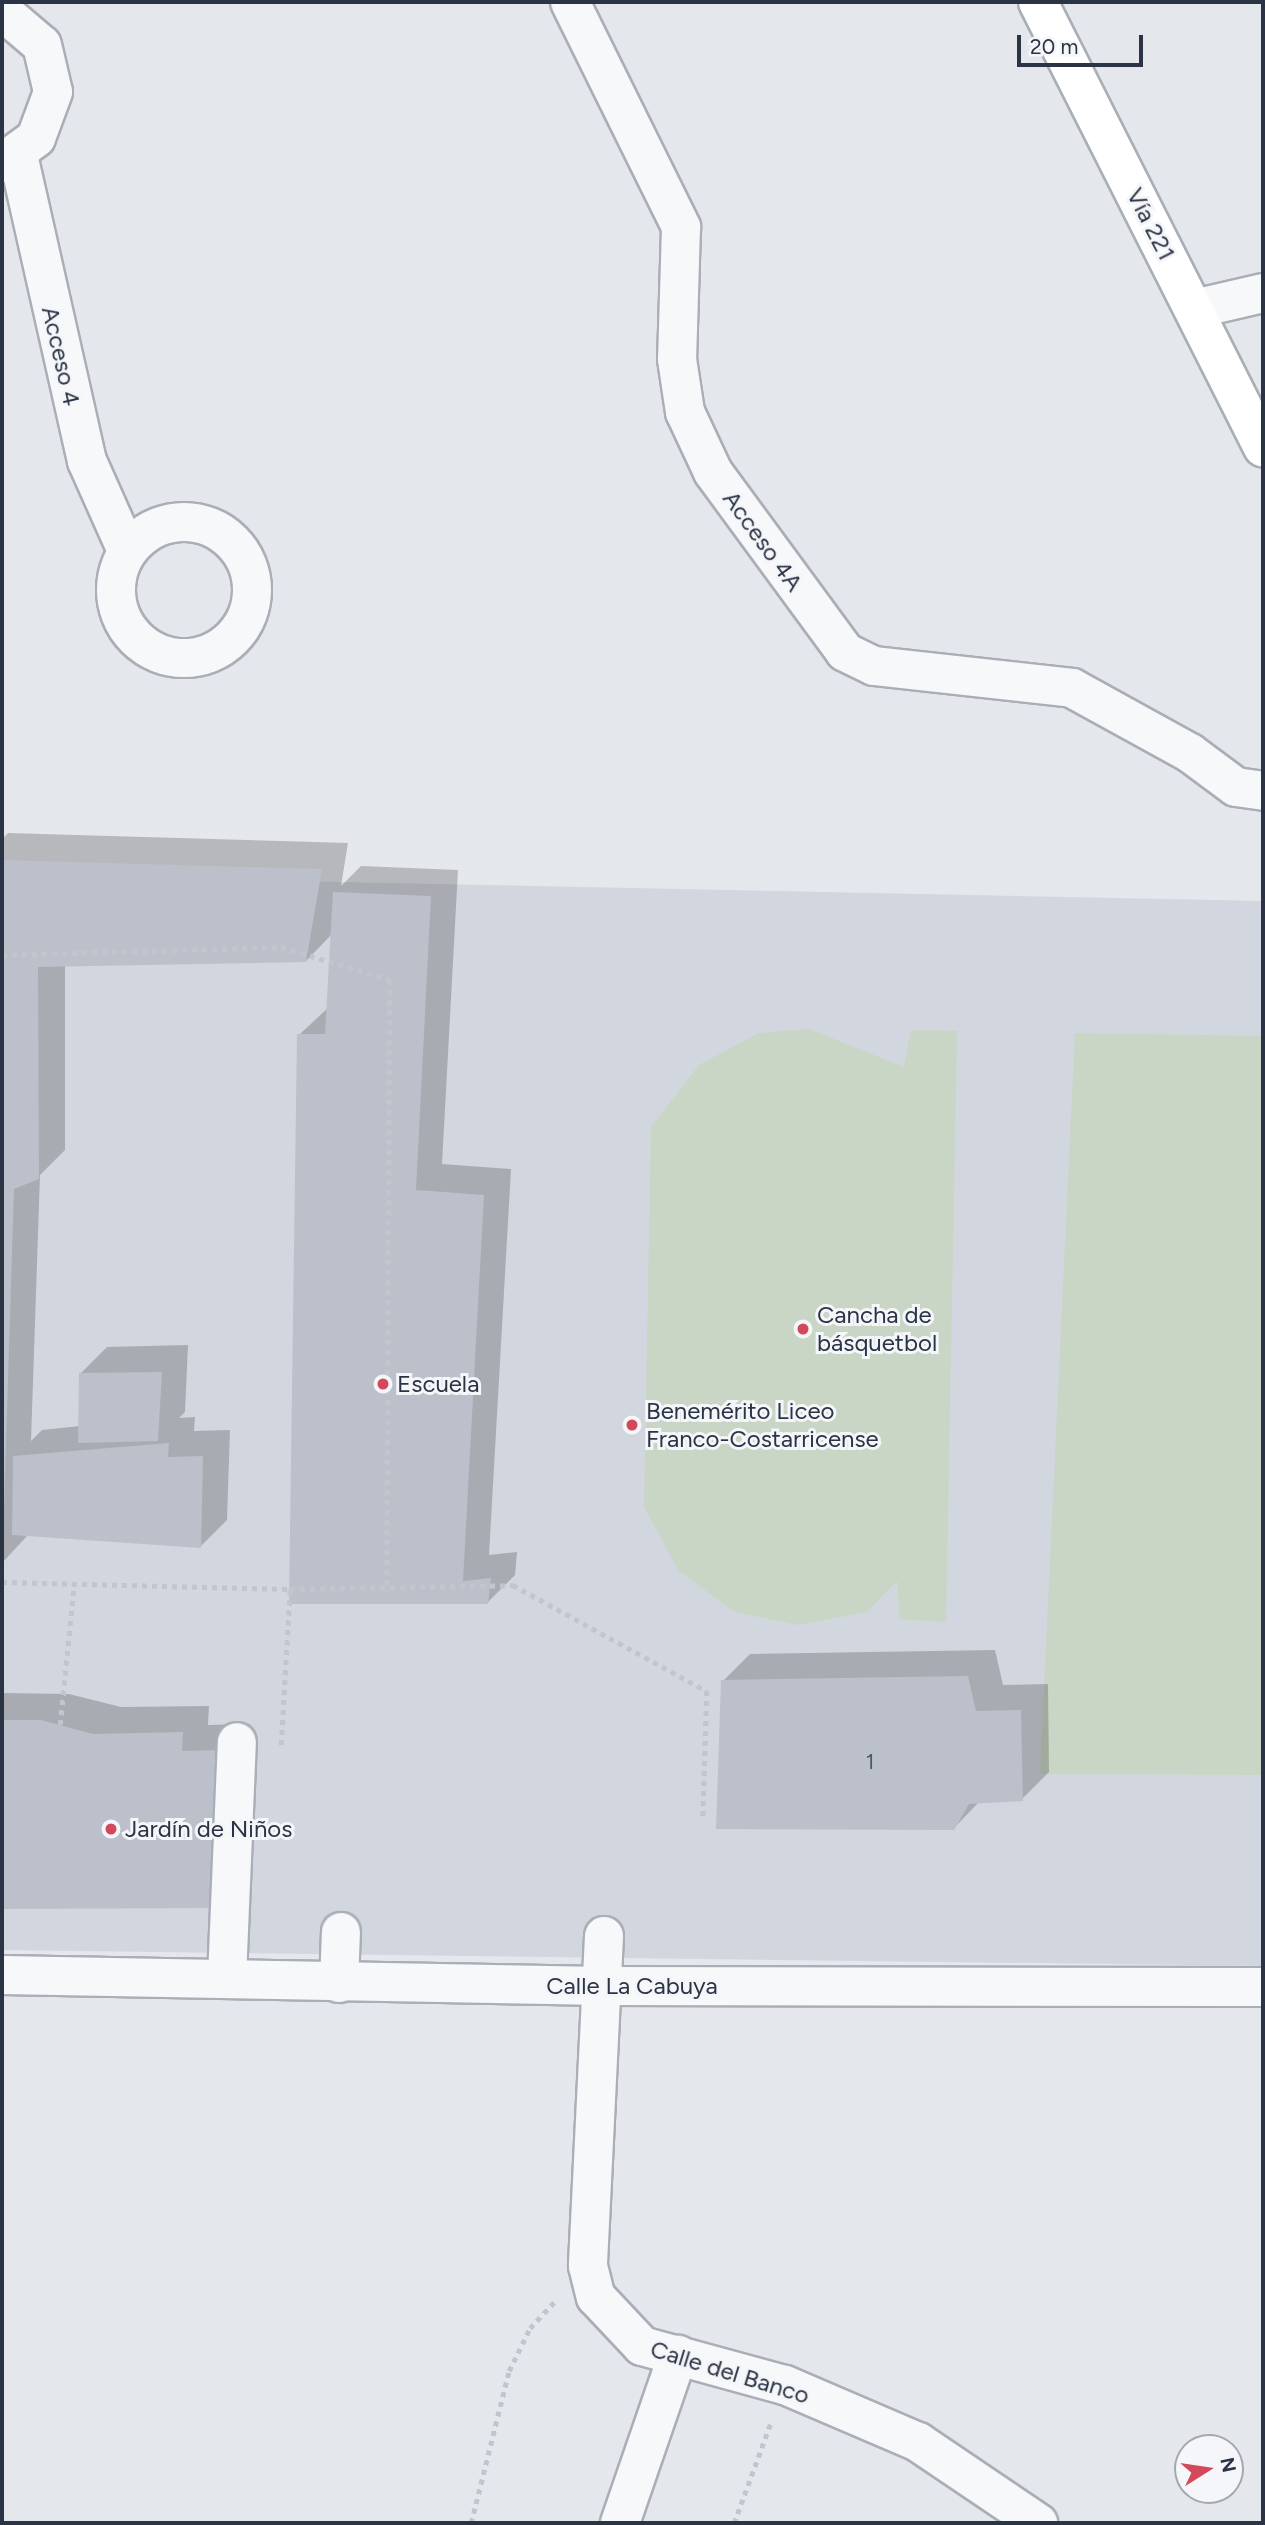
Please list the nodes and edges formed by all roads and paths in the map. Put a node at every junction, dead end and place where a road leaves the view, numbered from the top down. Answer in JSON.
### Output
{"nodes":[{"id":1,"x":570,"y":2,"type":"edge"},
{"id":2,"x":1038,"y":2,"type":"edge"},
{"id":3,"x":20,"y":13,"type":"edge"},
{"id":4,"x":10,"y":159,"type":"edge"},
{"id":5,"x":1263,"y":293,"type":"edge"},
{"id":6,"x":1194,"y":309,"type":"junction"},
{"id":7,"x":1263,"y":447,"type":"edge"},
{"id":8,"x":127,"y":551,"type":"dead end"},
{"id":9,"x":1263,"y":791,"type":"edge"},
{"id":10,"x":2,"y":955,"type":"edge"},
{"id":11,"x":2,"y":1582,"type":"edge"},
{"id":12,"x":74,"y":1584,"type":"junction"},
{"id":13,"x":290,"y":1589,"type":"junction"},
{"id":14,"x":387,"y":1591,"type":"junction"},
{"id":15,"x":61,"y":1725,"type":"dead end"},
{"id":16,"x":237,"y":1742,"type":"dead end"},
{"id":17,"x":280,"y":1756,"type":"dead end"},
{"id":18,"x":704,"y":1819,"type":"dead end"},
{"id":19,"x":341,"y":1932,"type":"dead end"},
{"id":20,"x":604,"y":1936,"type":"dead end"},
{"id":21,"x":2,"y":1975,"type":"edge"},
{"id":22,"x":227,"y":1978,"type":"junction"},
{"id":23,"x":339,"y":1983,"type":"junction"},
{"id":24,"x":604,"y":1986,"type":"junction"},
{"id":25,"x":1263,"y":1987,"type":"edge"},
{"id":26,"x":588,"y":2266,"type":"junction"},
{"id":27,"x":678,"y":2355,"type":"junction"},
{"id":28,"x":785,"y":2385,"type":"junction"},
{"id":29,"x":471,"y":2523,"type":"edge"},
{"id":30,"x":620,"y":2523,"type":"edge"},
{"id":31,"x":734,"y":2523,"type":"edge"},
{"id":32,"x":1038,"y":2523,"type":"edge"}],
"edges":[{"from":1,"to":9,"type":"street","name":"Acceso 4A"},
{"from":2,"to":6,"type":"main road","name":"Vía 221"},
{"from":3,"to":4,"type":"street"},
{"from":4,"to":8,"type":"street","name":"Acceso 4"},
{"from":5,"to":6,"type":"street"},
{"from":6,"to":7,"type":"main road","name":"Vía 221"},
{"from":10,"to":14,"type":"path"},
{"from":11,"to":12,"type":"path"},
{"from":12,"to":13,"type":"path"},
{"from":12,"to":15,"type":"path"},
{"from":13,"to":14,"type":"path"},
{"from":13,"to":17,"type":"path"},
{"from":14,"to":18,"type":"path"},
{"from":16,"to":22,"type":"street"},
{"from":19,"to":23,"type":"street"},
{"from":20,"to":24,"type":"street","name":"Calle del Banco"},
{"from":21,"to":22,"type":"street","name":"Calle La Cabuya"},
{"from":22,"to":23,"type":"street","name":"Calle La Cabuya"},
{"from":23,"to":24,"type":"street","name":"Calle La Cabuya"},
{"from":24,"to":25,"type":"street","name":"Calle La Cabuya"},
{"from":24,"to":26,"type":"street","name":"Calle del Banco"},
{"from":26,"to":27,"type":"street","name":"Calle del Banco"},
{"from":26,"to":29,"type":"path"},
{"from":27,"to":28,"type":"street","name":"Calle del Banco"},
{"from":27,"to":30,"type":"street"},
{"from":28,"to":31,"type":"path"},
{"from":28,"to":32,"type":"street","name":"Calle del Banco"}]}
